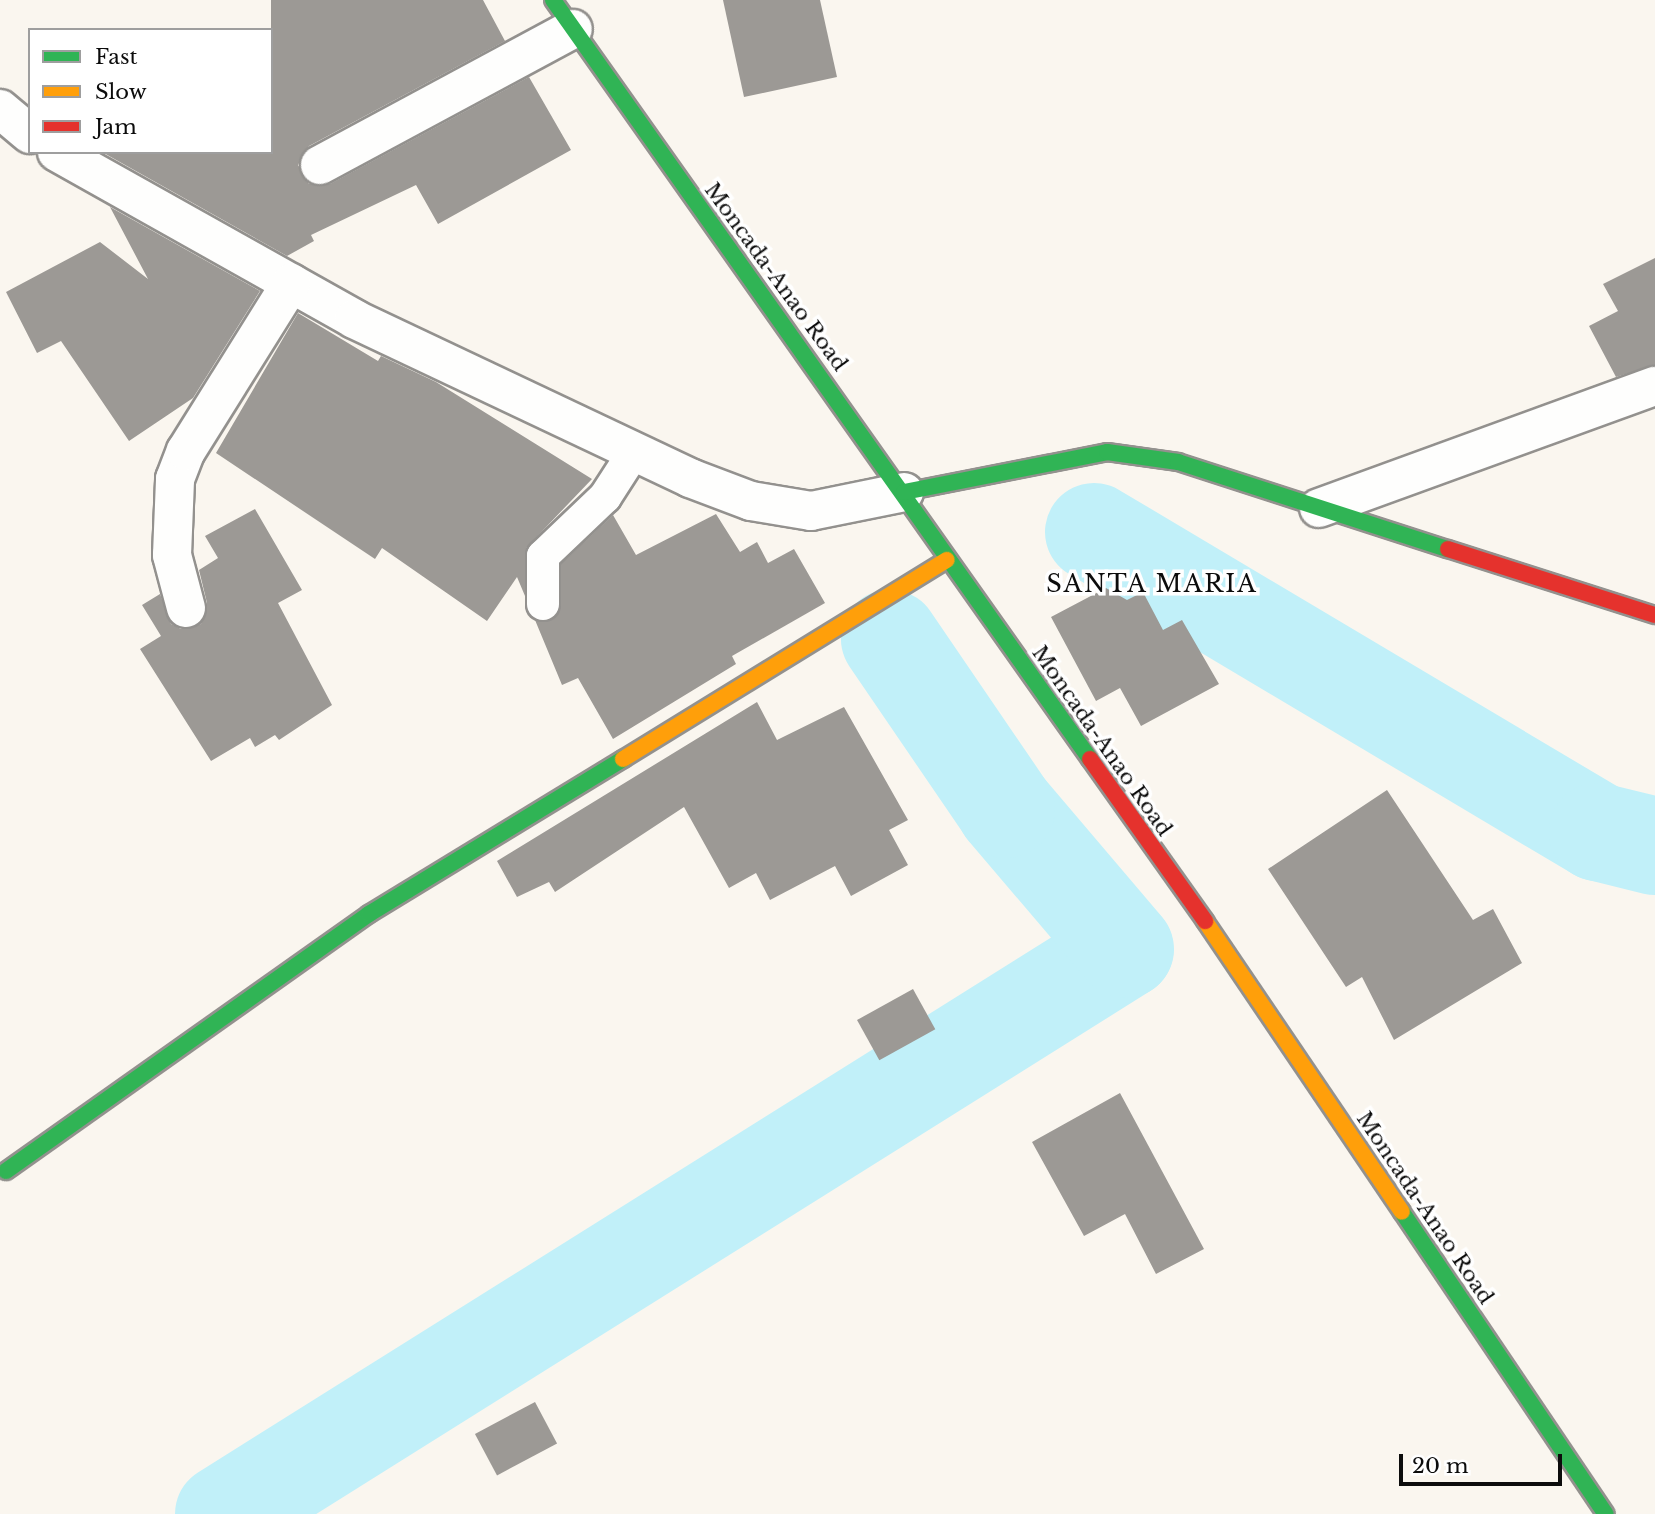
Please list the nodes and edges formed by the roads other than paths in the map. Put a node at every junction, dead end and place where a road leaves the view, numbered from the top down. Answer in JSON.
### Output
{"nodes":[{"id":1,"x":563,"y":15,"type":"edge"},
{"id":2,"x":0,"y":109,"type":"edge"},
{"id":3,"x":28,"y":132,"type":"edge"},
{"id":4,"x":61,"y":154,"type":"edge"},
{"id":5,"x":320,"y":166,"type":"dead end"},
{"id":6,"x":291,"y":283,"type":"junction"},
{"id":7,"x":1655,"y":386,"type":"edge"},
{"id":8,"x":634,"y":452,"type":"junction"},
{"id":9,"x":904,"y":492,"type":"junction"},
{"id":10,"x":1319,"y":508,"type":"junction"},
{"id":11,"x":947,"y":560,"type":"junction"},
{"id":12,"x":543,"y":604,"type":"dead end"},
{"id":13,"x":186,"y":608,"type":"dead end"},
{"id":14,"x":1655,"y":615,"type":"edge"},
{"id":15,"x":6,"y":1171,"type":"dead end"},
{"id":16,"x":1606,"y":1514,"type":"edge"}],
"edges":[{"from":1,"to":5,"type":"street"},
{"from":1,"to":9,"type":"street","name":"Moncada-Anao Road"},
{"from":2,"to":3,"type":"street"},
{"from":4,"to":6,"type":"street"},
{"from":6,"to":8,"type":"street"},
{"from":6,"to":13,"type":"street"},
{"from":7,"to":10,"type":"street"},
{"from":8,"to":9,"type":"street"},
{"from":8,"to":12,"type":"lane"},
{"from":9,"to":10,"type":"street"},
{"from":9,"to":11,"type":"street","name":"Moncada-Anao Road"},
{"from":10,"to":14,"type":"street"},
{"from":11,"to":15,"type":"street"},
{"from":11,"to":16,"type":"street","name":"Moncada-Anao Road"}]}
